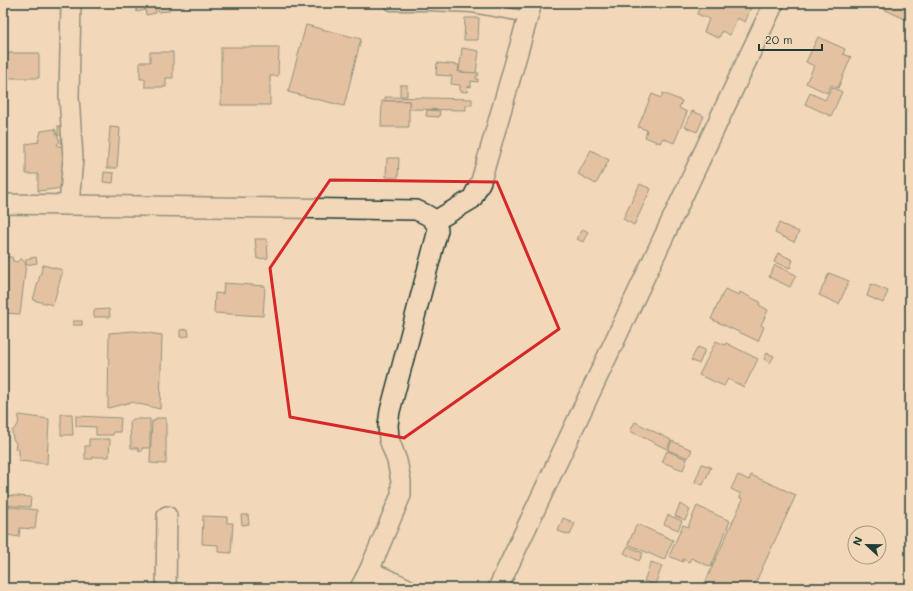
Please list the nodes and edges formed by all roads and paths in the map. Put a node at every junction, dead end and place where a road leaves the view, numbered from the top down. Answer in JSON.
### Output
{"nodes":[{"id":1,"x":71,"y":3,"type":"edge"},
{"id":2,"x":774,"y":3,"type":"edge"},
{"id":3,"x":391,"y":5,"type":"dead end"},
{"id":4,"x":530,"y":10,"type":"edge"},
{"id":5,"x":3,"y":204,"type":"edge"},
{"id":6,"x":69,"y":205,"type":"junction"},
{"id":7,"x":435,"y":221,"type":"junction"},
{"id":8,"x":167,"y":516,"type":"dead end"},
{"id":9,"x":369,"y":571,"type":"junction"},
{"id":10,"x":166,"y":588,"type":"edge"},
{"id":11,"x":360,"y":588,"type":"edge"},
{"id":12,"x":406,"y":588,"type":"edge"},
{"id":13,"x":498,"y":588,"type":"edge"}],
"edges":[{"from":1,"to":6,"type":"street"},
{"from":2,"to":13,"type":"street"},
{"from":3,"to":4,"type":"lane"},
{"from":4,"to":7,"type":"street"},
{"from":5,"to":6,"type":"street"},
{"from":6,"to":7,"type":"street"},
{"from":7,"to":9,"type":"street"},
{"from":8,"to":10,"type":"street"},
{"from":9,"to":11,"type":"street"},
{"from":9,"to":12,"type":"street"}]}
